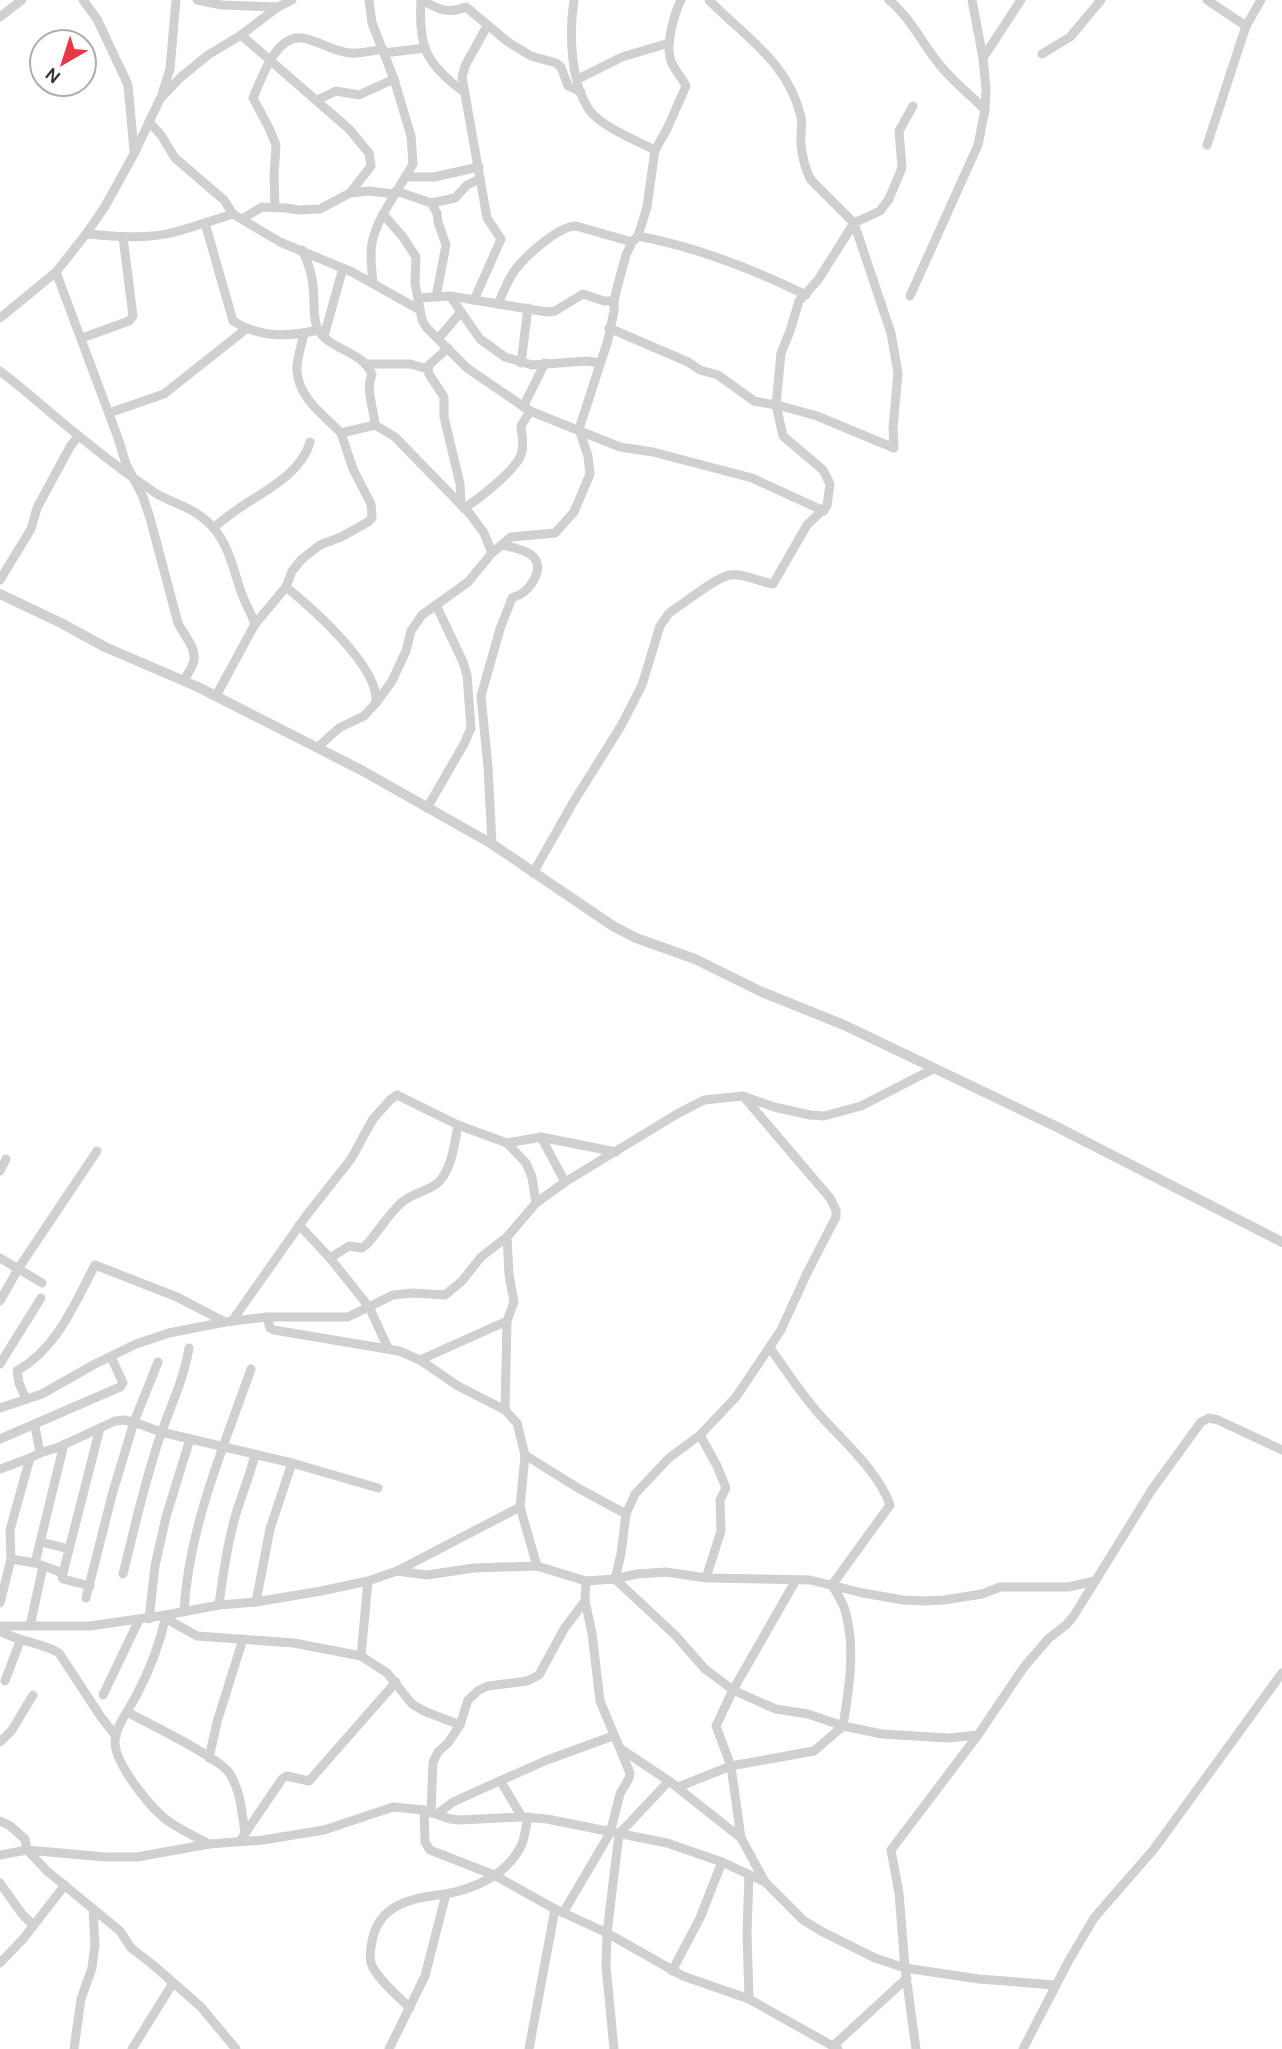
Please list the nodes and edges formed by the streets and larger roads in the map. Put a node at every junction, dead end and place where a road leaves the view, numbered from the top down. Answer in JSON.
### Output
{"nodes":[{"id":1,"x":22,"y":0,"type":"edge"},
{"id":2,"x":83,"y":0,"type":"edge"},
{"id":3,"x":176,"y":0,"type":"edge"},
{"id":4,"x":197,"y":0,"type":"edge"},
{"id":5,"x":292,"y":0,"type":"edge"},
{"id":6,"x":369,"y":0,"type":"edge"},
{"id":7,"x":422,"y":0,"type":"edge"},
{"id":8,"x":444,"y":0,"type":"edge"},
{"id":9,"x":574,"y":0,"type":"edge"},
{"id":10,"x":681,"y":0,"type":"edge"},
{"id":11,"x":709,"y":0,"type":"edge"},
{"id":12,"x":889,"y":0,"type":"edge"},
{"id":13,"x":972,"y":0,"type":"edge"},
{"id":14,"x":1021,"y":0,"type":"edge"},
{"id":15,"x":1101,"y":0,"type":"edge"},
{"id":16,"x":1207,"y":0,"type":"edge"},
{"id":17,"x":1261,"y":0,"type":"edge"},
{"id":18,"x":278,"y":7,"type":"junction"},
{"id":19,"x":446,"y":11,"type":"junction"},
{"id":20,"x":0,"y":17,"type":"edge"},
{"id":21,"x":487,"y":26,"type":"junction"},
{"id":22,"x":1246,"y":26,"type":"junction"},
{"id":23,"x":241,"y":35,"type":"junction"},
{"id":24,"x":670,"y":43,"type":"junction"},
{"id":25,"x":425,"y":48,"type":"junction"},
{"id":26,"x":383,"y":51,"type":"junction"},
{"id":27,"x":1042,"y":54,"type":"dead end"},
{"id":28,"x":270,"y":58,"type":"junction"},
{"id":29,"x":982,"y":58,"type":"junction"},
{"id":30,"x":394,"y":79,"type":"junction"},
{"id":31,"x":578,"y":79,"type":"junction"},
{"id":32,"x":464,"y":92,"type":"junction"},
{"id":33,"x":581,"y":92,"type":"junction"},
{"id":34,"x":160,"y":99,"type":"junction"},
{"id":35,"x":317,"y":100,"type":"junction"},
{"id":36,"x":913,"y":106,"type":"dead end"},
{"id":37,"x":985,"y":110,"type":"junction"},
{"id":38,"x":149,"y":122,"type":"junction"},
{"id":39,"x":1207,"y":145,"type":"dead end"},
{"id":40,"x":655,"y":150,"type":"junction"},
{"id":41,"x":134,"y":154,"type":"junction"},
{"id":42,"x":479,"y":167,"type":"junction"},
{"id":43,"x":405,"y":177,"type":"junction"},
{"id":44,"x":480,"y":179,"type":"junction"},
{"id":45,"x":395,"y":192,"type":"junction"},
{"id":46,"x":351,"y":193,"type":"junction"},
{"id":47,"x":430,"y":202,"type":"junction"},
{"id":48,"x":275,"y":208,"type":"junction"},
{"id":49,"x":383,"y":214,"type":"junction"},
{"id":50,"x":237,"y":216,"type":"junction"},
{"id":51,"x":205,"y":223,"type":"junction"},
{"id":52,"x":854,"y":223,"type":"junction"},
{"id":53,"x":86,"y":234,"type":"junction"},
{"id":54,"x":123,"y":237,"type":"junction"},
{"id":55,"x":635,"y":239,"type":"junction"},
{"id":56,"x":302,"y":250,"type":"junction"},
{"id":57,"x":343,"y":268,"type":"junction"},
{"id":58,"x":56,"y":271,"type":"junction"},
{"id":59,"x":373,"y":283,"type":"junction"},
{"id":60,"x":806,"y":295,"type":"junction"},
{"id":61,"x":450,"y":296,"type":"junction"},
{"id":62,"x":910,"y":296,"type":"dead end"},
{"id":63,"x":436,"y":297,"type":"junction"},
{"id":64,"x":418,"y":298,"type":"junction"},
{"id":65,"x":474,"y":300,"type":"junction"},
{"id":66,"x":614,"y":301,"type":"junction"},
{"id":67,"x":498,"y":304,"type":"junction"},
{"id":68,"x":528,"y":308,"type":"junction"},
{"id":69,"x":420,"y":310,"type":"junction"},
{"id":70,"x":461,"y":312,"type":"junction"},
{"id":71,"x":0,"y":318,"type":"edge"},
{"id":72,"x":609,"y":328,"type":"junction"},
{"id":73,"x":246,"y":329,"type":"junction"},
{"id":74,"x":304,"y":333,"type":"junction"},
{"id":75,"x":321,"y":333,"type":"junction"},
{"id":76,"x":82,"y":338,"type":"junction"},
{"id":77,"x":438,"y":339,"type":"junction"},
{"id":78,"x":448,"y":348,"type":"junction"},
{"id":79,"x":520,"y":363,"type":"junction"},
{"id":80,"x":545,"y":363,"type":"junction"},
{"id":81,"x":600,"y":363,"type":"junction"},
{"id":82,"x":365,"y":364,"type":"junction"},
{"id":83,"x":428,"y":369,"type":"junction"},
{"id":84,"x":0,"y":371,"type":"edge"},
{"id":85,"x":776,"y":405,"type":"junction"},
{"id":86,"x":527,"y":409,"type":"junction"},
{"id":87,"x":109,"y":413,"type":"junction"},
{"id":88,"x":375,"y":425,"type":"junction"},
{"id":89,"x":579,"y":429,"type":"junction"},
{"id":90,"x":341,"y":433,"type":"junction"},
{"id":91,"x":79,"y":436,"type":"junction"},
{"id":92,"x":310,"y":442,"type":"dead end"},
{"id":93,"x":135,"y":479,"type":"junction"},
{"id":94,"x":462,"y":507,"type":"junction"},
{"id":95,"x":824,"y":511,"type":"junction"},
{"id":96,"x":213,"y":527,"type":"junction"},
{"id":97,"x":502,"y":545,"type":"junction"},
{"id":98,"x":492,"y":553,"type":"junction"},
{"id":99,"x":0,"y":580,"type":"edge"},
{"id":100,"x":286,"y":587,"type":"junction"},
{"id":101,"x":0,"y":594,"type":"edge"},
{"id":102,"x":436,"y":604,"type":"junction"},
{"id":103,"x":255,"y":624,"type":"junction"},
{"id":104,"x":184,"y":681,"type":"junction"},
{"id":105,"x":216,"y":696,"type":"junction"},
{"id":106,"x":376,"y":703,"type":"junction"},
{"id":107,"x":318,"y":747,"type":"junction"},
{"id":108,"x":427,"y":808,"type":"junction"},
{"id":109,"x":492,"y":844,"type":"junction"},
{"id":110,"x":533,"y":873,"type":"junction"},
{"id":111,"x":933,"y":1069,"type":"junction"},
{"id":112,"x":743,"y":1096,"type":"junction"},
{"id":113,"x":458,"y":1125,"type":"junction"},
{"id":114,"x":541,"y":1136,"type":"junction"},
{"id":115,"x":507,"y":1143,"type":"junction"},
{"id":116,"x":97,"y":1151,"type":"dead end"},
{"id":117,"x":616,"y":1152,"type":"junction"},
{"id":118,"x":6,"y":1159,"type":"dead end"},
{"id":119,"x":0,"y":1171,"type":"edge"},
{"id":120,"x":565,"y":1182,"type":"junction"},
{"id":121,"x":536,"y":1203,"type":"junction"},
{"id":122,"x":299,"y":1226,"type":"junction"},
{"id":123,"x":507,"y":1237,"type":"junction"},
{"id":124,"x":1282,"y":1242,"type":"edge"},
{"id":125,"x":0,"y":1258,"type":"edge"},
{"id":126,"x":330,"y":1258,"type":"junction"},
{"id":127,"x":18,"y":1269,"type":"junction"},
{"id":128,"x":42,"y":1283,"type":"dead end"},
{"id":129,"x":41,"y":1298,"type":"dead end"},
{"id":130,"x":0,"y":1301,"type":"edge"},
{"id":131,"x":369,"y":1307,"type":"junction"},
{"id":132,"x":267,"y":1317,"type":"junction"},
{"id":133,"x":229,"y":1321,"type":"junction"},
{"id":134,"x":507,"y":1321,"type":"junction"},
{"id":135,"x":4,"y":1348,"type":"edge"},
{"id":136,"x":189,"y":1348,"type":"dead end"},
{"id":137,"x":388,"y":1348,"type":"junction"},
{"id":138,"x":770,"y":1348,"type":"junction"},
{"id":139,"x":111,"y":1357,"type":"junction"},
{"id":140,"x":420,"y":1360,"type":"junction"},
{"id":141,"x":158,"y":1362,"type":"dead end"},
{"id":142,"x":0,"y":1364,"type":"edge"},
{"id":143,"x":251,"y":1368,"type":"dead end"},
{"id":144,"x":26,"y":1399,"type":"junction"},
{"id":145,"x":0,"y":1408,"type":"edge"},
{"id":146,"x":505,"y":1410,"type":"junction"},
{"id":147,"x":134,"y":1422,"type":"junction"},
{"id":148,"x":34,"y":1426,"type":"junction"},
{"id":149,"x":100,"y":1428,"type":"junction"},
{"id":150,"x":161,"y":1432,"type":"junction"},
{"id":151,"x":700,"y":1435,"type":"junction"},
{"id":152,"x":0,"y":1440,"type":"edge"},
{"id":153,"x":191,"y":1440,"type":"junction"},
{"id":154,"x":64,"y":1444,"type":"junction"},
{"id":155,"x":224,"y":1447,"type":"junction"},
{"id":156,"x":1282,"y":1450,"type":"edge"},
{"id":157,"x":40,"y":1453,"type":"junction"},
{"id":158,"x":255,"y":1454,"type":"junction"},
{"id":159,"x":525,"y":1455,"type":"junction"},
{"id":160,"x":30,"y":1458,"type":"junction"},
{"id":161,"x":292,"y":1463,"type":"junction"},
{"id":162,"x":0,"y":1469,"type":"edge"},
{"id":163,"x":378,"y":1488,"type":"dead end"},
{"id":164,"x":520,"y":1507,"type":"junction"},
{"id":165,"x":626,"y":1514,"type":"junction"},
{"id":166,"x":41,"y":1542,"type":"junction"},
{"id":167,"x":69,"y":1549,"type":"junction"},
{"id":168,"x":12,"y":1559,"type":"junction"},
{"id":169,"x":39,"y":1565,"type":"junction"},
{"id":170,"x":537,"y":1566,"type":"junction"},
{"id":171,"x":397,"y":1571,"type":"junction"},
{"id":172,"x":63,"y":1573,"type":"junction"},
{"id":173,"x":123,"y":1574,"type":"dead end"},
{"id":174,"x":706,"y":1578,"type":"junction"},
{"id":175,"x":615,"y":1580,"type":"junction"},
{"id":176,"x":796,"y":1580,"type":"junction"},
{"id":177,"x":368,"y":1581,"type":"junction"},
{"id":178,"x":586,"y":1581,"type":"junction"},
{"id":179,"x":1094,"y":1581,"type":"junction"},
{"id":180,"x":3,"y":1583,"type":"edge"},
{"id":181,"x":832,"y":1585,"type":"junction"},
{"id":182,"x":90,"y":1586,"type":"junction"},
{"id":183,"x":86,"y":1598,"type":"dead end"},
{"id":184,"x":585,"y":1601,"type":"junction"},
{"id":185,"x":256,"y":1602,"type":"junction"},
{"id":186,"x":0,"y":1603,"type":"edge"},
{"id":187,"x":219,"y":1605,"type":"junction"},
{"id":188,"x":184,"y":1612,"type":"junction"},
{"id":189,"x":165,"y":1617,"type":"junction"},
{"id":190,"x":149,"y":1619,"type":"junction"},
{"id":191,"x":139,"y":1620,"type":"junction"},
{"id":192,"x":34,"y":1626,"type":"junction"},
{"id":193,"x":0,"y":1629,"type":"edge"},
{"id":194,"x":243,"y":1639,"type":"junction"},
{"id":195,"x":20,"y":1641,"type":"junction"},
{"id":196,"x":35,"y":1645,"type":"junction"},
{"id":197,"x":361,"y":1656,"type":"junction"},
{"id":198,"x":1282,"y":1673,"type":"edge"},
{"id":199,"x":5,"y":1681,"type":"dead end"},
{"id":200,"x":396,"y":1682,"type":"junction"},
{"id":201,"x":733,"y":1690,"type":"junction"},
{"id":202,"x":33,"y":1695,"type":"dead end"},
{"id":203,"x":103,"y":1695,"type":"dead end"},
{"id":204,"x":127,"y":1712,"type":"junction"},
{"id":205,"x":460,"y":1725,"type":"junction"},
{"id":206,"x":843,"y":1726,"type":"junction"},
{"id":207,"x":978,"y":1735,"type":"junction"},
{"id":208,"x":116,"y":1736,"type":"junction"},
{"id":209,"x":613,"y":1736,"type":"junction"},
{"id":210,"x":0,"y":1742,"type":"edge"},
{"id":211,"x":620,"y":1748,"type":"junction"},
{"id":212,"x":209,"y":1758,"type":"junction"},
{"id":213,"x":731,"y":1766,"type":"junction"},
{"id":214,"x":669,"y":1781,"type":"junction"},
{"id":215,"x":501,"y":1782,"type":"junction"},
{"id":216,"x":678,"y":1787,"type":"junction"},
{"id":217,"x":430,"y":1812,"type":"junction"},
{"id":218,"x":525,"y":1817,"type":"junction"},
{"id":219,"x":0,"y":1821,"type":"edge"},
{"id":220,"x":614,"y":1833,"type":"junction"},
{"id":221,"x":242,"y":1837,"type":"junction"},
{"id":222,"x":741,"y":1838,"type":"junction"},
{"id":223,"x":209,"y":1844,"type":"junction"},
{"id":224,"x":26,"y":1850,"type":"junction"},
{"id":225,"x":0,"y":1855,"type":"edge"},
{"id":226,"x":722,"y":1862,"type":"junction"},
{"id":227,"x":495,"y":1875,"type":"junction"},
{"id":228,"x":749,"y":1875,"type":"junction"},
{"id":229,"x":765,"y":1882,"type":"junction"},
{"id":230,"x":65,"y":1885,"type":"junction"},
{"id":231,"x":1,"y":1886,"type":"edge"},
{"id":232,"x":446,"y":1894,"type":"junction"},
{"id":233,"x":93,"y":1909,"type":"junction"},
{"id":234,"x":559,"y":1911,"type":"junction"},
{"id":235,"x":33,"y":1925,"type":"junction"},
{"id":236,"x":607,"y":1933,"type":"junction"},
{"id":237,"x":0,"y":1963,"type":"edge"},
{"id":238,"x":905,"y":1968,"type":"junction"},
{"id":239,"x":672,"y":1971,"type":"junction"},
{"id":240,"x":907,"y":1978,"type":"junction"},
{"id":241,"x":173,"y":1983,"type":"junction"},
{"id":242,"x":1055,"y":1985,"type":"junction"},
{"id":243,"x":749,"y":1999,"type":"junction"},
{"id":244,"x":410,"y":2008,"type":"junction"},
{"id":245,"x":835,"y":2047,"type":"edge"},
{"id":246,"x":74,"y":2049,"type":"edge"},
{"id":247,"x":132,"y":2049,"type":"edge"},
{"id":248,"x":236,"y":2049,"type":"edge"},
{"id":249,"x":389,"y":2049,"type":"edge"},
{"id":250,"x":529,"y":2049,"type":"edge"},
{"id":251,"x":614,"y":2049,"type":"edge"},
{"id":252,"x":916,"y":2049,"type":"edge"},
{"id":253,"x":1023,"y":2049,"type":"edge"}],
"edges":[{"from":1,"to":20,"type":"street"},
{"from":2,"to":41,"type":"street"},
{"from":3,"to":34,"type":"street"},
{"from":4,"to":18,"type":"street"},
{"from":5,"to":18,"type":"street"},
{"from":6,"to":26,"type":"street"},
{"from":7,"to":19,"type":"street"},
{"from":7,"to":25,"type":"street"},
{"from":8,"to":19,"type":"street"},
{"from":9,"to":31,"type":"street"},
{"from":10,"to":24,"type":"street"},
{"from":11,"to":52,"type":"street"},
{"from":12,"to":37,"type":"street"},
{"from":13,"to":29,"type":"street"},
{"from":14,"to":29,"type":"street"},
{"from":15,"to":27,"type":"street"},
{"from":16,"to":22,"type":"street"},
{"from":17,"to":22,"type":"street"},
{"from":18,"to":23,"type":"street"},
{"from":19,"to":21,"type":"street"},
{"from":21,"to":32,"type":"street"},
{"from":21,"to":33,"type":"street"},
{"from":22,"to":39,"type":"street"},
{"from":23,"to":28,"type":"street"},
{"from":23,"to":34,"type":"street"},
{"from":24,"to":31,"type":"street"},
{"from":24,"to":40,"type":"street"},
{"from":25,"to":26,"type":"street"},
{"from":25,"to":32,"type":"street"},
{"from":26,"to":28,"type":"street"},
{"from":26,"to":30,"type":"street"},
{"from":28,"to":35,"type":"street"},
{"from":28,"to":48,"type":"street"},
{"from":29,"to":37,"type":"street"},
{"from":30,"to":35,"type":"street"},
{"from":30,"to":43,"type":"street"},
{"from":31,"to":33,"type":"street"},
{"from":32,"to":42,"type":"street"},
{"from":33,"to":40,"type":"street"},
{"from":34,"to":38,"type":"street"},
{"from":35,"to":46,"type":"street"},
{"from":36,"to":52,"type":"street"},
{"from":37,"to":62,"type":"street"},
{"from":38,"to":41,"type":"street"},
{"from":38,"to":50,"type":"street"},
{"from":40,"to":55,"type":"street"},
{"from":41,"to":53,"type":"street"},
{"from":42,"to":43,"type":"street"},
{"from":42,"to":44,"type":"street"},
{"from":43,"to":45,"type":"street"},
{"from":44,"to":47,"type":"street"},
{"from":44,"to":65,"type":"street"},
{"from":45,"to":46,"type":"street"},
{"from":45,"to":47,"type":"street"},
{"from":45,"to":49,"type":"street"},
{"from":46,"to":48,"type":"street"},
{"from":47,"to":63,"type":"street"},
{"from":48,"to":50,"type":"street"},
{"from":49,"to":59,"type":"street"},
{"from":49,"to":64,"type":"street"},
{"from":50,"to":51,"type":"street"},
{"from":50,"to":56,"type":"street"},
{"from":51,"to":54,"type":"street"},
{"from":51,"to":73,"type":"street"},
{"from":52,"to":60,"type":"street"},
{"from":52,"to":85,"type":"street"},
{"from":53,"to":54,"type":"street"},
{"from":53,"to":58,"type":"street"},
{"from":54,"to":76,"type":"street"},
{"from":55,"to":60,"type":"street"},
{"from":55,"to":66,"type":"street"},
{"from":55,"to":67,"type":"street"},
{"from":56,"to":57,"type":"street"},
{"from":56,"to":75,"type":"street"},
{"from":57,"to":59,"type":"street"},
{"from":57,"to":75,"type":"street"},
{"from":58,"to":71,"type":"street"},
{"from":58,"to":76,"type":"street"},
{"from":59,"to":69,"type":"street"},
{"from":60,"to":85,"type":"street"},
{"from":61,"to":63,"type":"street"},
{"from":61,"to":65,"type":"street"},
{"from":61,"to":70,"type":"street"},
{"from":63,"to":64,"type":"street"},
{"from":64,"to":69,"type":"street"},
{"from":65,"to":67,"type":"street"},
{"from":66,"to":68,"type":"street"},
{"from":66,"to":72,"type":"street"},
{"from":67,"to":68,"type":"street"},
{"from":68,"to":79,"type":"street"},
{"from":69,"to":77,"type":"street"},
{"from":70,"to":77,"type":"street"},
{"from":70,"to":79,"type":"street"},
{"from":72,"to":81,"type":"street"},
{"from":72,"to":85,"type":"street"},
{"from":73,"to":74,"type":"street"},
{"from":73,"to":87,"type":"street"},
{"from":74,"to":75,"type":"street"},
{"from":74,"to":90,"type":"street"},
{"from":75,"to":82,"type":"street"},
{"from":76,"to":87,"type":"street"},
{"from":77,"to":78,"type":"street"},
{"from":78,"to":83,"type":"street"},
{"from":78,"to":86,"type":"street"},
{"from":79,"to":80,"type":"street"},
{"from":80,"to":81,"type":"street"},
{"from":80,"to":86,"type":"street"},
{"from":81,"to":89,"type":"street"},
{"from":82,"to":83,"type":"street"},
{"from":82,"to":88,"type":"street"},
{"from":83,"to":94,"type":"street"},
{"from":84,"to":91,"type":"street"},
{"from":85,"to":95,"type":"street"},
{"from":86,"to":89,"type":"street"},
{"from":86,"to":94,"type":"street"},
{"from":87,"to":93,"type":"street"},
{"from":88,"to":90,"type":"street"},
{"from":88,"to":94,"type":"street"},
{"from":89,"to":95,"type":"street"},
{"from":89,"to":97,"type":"street"},
{"from":90,"to":100,"type":"street"},
{"from":91,"to":93,"type":"street"},
{"from":91,"to":99,"type":"street"},
{"from":92,"to":96,"type":"street"},
{"from":93,"to":96,"type":"street"},
{"from":93,"to":104,"type":"street"},
{"from":94,"to":98,"type":"street"},
{"from":95,"to":110,"type":"street"},
{"from":96,"to":103,"type":"street"},
{"from":97,"to":98,"type":"street"},
{"from":97,"to":109,"type":"street"},
{"from":98,"to":102,"type":"street"},
{"from":100,"to":103,"type":"street"},
{"from":100,"to":106,"type":"street"},
{"from":101,"to":104,"type":"street"},
{"from":102,"to":106,"type":"street"},
{"from":102,"to":108,"type":"street"},
{"from":103,"to":105,"type":"street"},
{"from":104,"to":105,"type":"street"},
{"from":105,"to":107,"type":"street"},
{"from":106,"to":107,"type":"street"},
{"from":107,"to":108,"type":"street"},
{"from":108,"to":109,"type":"street"},
{"from":109,"to":110,"type":"street"},
{"from":110,"to":111,"type":"street"},
{"from":111,"to":112,"type":"street"},
{"from":111,"to":124,"type":"street"},
{"from":112,"to":117,"type":"street"},
{"from":112,"to":138,"type":"street"},
{"from":113,"to":115,"type":"street"},
{"from":113,"to":122,"type":"street"},
{"from":113,"to":126,"type":"street"},
{"from":114,"to":115,"type":"street"},
{"from":114,"to":117,"type":"street"},
{"from":114,"to":120,"type":"street"},
{"from":115,"to":121,"type":"street"},
{"from":116,"to":127,"type":"street"},
{"from":117,"to":120,"type":"street"},
{"from":118,"to":119,"type":"street"},
{"from":120,"to":121,"type":"street"},
{"from":121,"to":123,"type":"street"},
{"from":122,"to":126,"type":"street"},
{"from":122,"to":133,"type":"street"},
{"from":123,"to":131,"type":"street"},
{"from":123,"to":134,"type":"street"},
{"from":125,"to":127,"type":"street"},
{"from":126,"to":131,"type":"street"},
{"from":127,"to":128,"type":"street"},
{"from":127,"to":130,"type":"street"},
{"from":129,"to":135,"type":"street"},
{"from":131,"to":132,"type":"street"},
{"from":131,"to":137,"type":"street"},
{"from":132,"to":133,"type":"street"},
{"from":132,"to":137,"type":"street"},
{"from":133,"to":139,"type":"street"},
{"from":133,"to":144,"type":"street"},
{"from":134,"to":140,"type":"street"},
{"from":134,"to":146,"type":"street"},
{"from":135,"to":142,"type":"street"},
{"from":136,"to":150,"type":"street"},
{"from":137,"to":140,"type":"street"},
{"from":138,"to":151,"type":"street"},
{"from":138,"to":181,"type":"street"},
{"from":139,"to":144,"type":"street"},
{"from":139,"to":148,"type":"street"},
{"from":140,"to":146,"type":"street"},
{"from":141,"to":147,"type":"street"},
{"from":143,"to":155,"type":"street"},
{"from":144,"to":145,"type":"street"},
{"from":146,"to":159,"type":"street"},
{"from":147,"to":149,"type":"street"},
{"from":147,"to":150,"type":"street"},
{"from":147,"to":182,"type":"street"},
{"from":148,"to":152,"type":"street"},
{"from":148,"to":157,"type":"street"},
{"from":149,"to":154,"type":"street"},
{"from":149,"to":167,"type":"street"},
{"from":150,"to":153,"type":"street"},
{"from":150,"to":173,"type":"street"},
{"from":151,"to":165,"type":"street"},
{"from":151,"to":174,"type":"street"},
{"from":153,"to":155,"type":"street"},
{"from":153,"to":190,"type":"street"},
{"from":154,"to":157,"type":"street"},
{"from":154,"to":166,"type":"street"},
{"from":155,"to":158,"type":"street"},
{"from":155,"to":188,"type":"street"},
{"from":156,"to":179,"type":"street"},
{"from":157,"to":160,"type":"street"},
{"from":158,"to":161,"type":"street"},
{"from":158,"to":187,"type":"street"},
{"from":159,"to":164,"type":"street"},
{"from":159,"to":165,"type":"street"},
{"from":160,"to":162,"type":"street"},
{"from":160,"to":168,"type":"street"},
{"from":161,"to":163,"type":"street"},
{"from":161,"to":185,"type":"street"},
{"from":164,"to":170,"type":"street"},
{"from":164,"to":171,"type":"street"},
{"from":165,"to":175,"type":"street"},
{"from":166,"to":167,"type":"street"},
{"from":166,"to":169,"type":"street"},
{"from":167,"to":172,"type":"street"},
{"from":168,"to":169,"type":"street"},
{"from":168,"to":180,"type":"street"},
{"from":169,"to":172,"type":"street"},
{"from":169,"to":192,"type":"street"},
{"from":170,"to":171,"type":"street"},
{"from":170,"to":178,"type":"street"},
{"from":171,"to":177,"type":"street"},
{"from":172,"to":182,"type":"street"},
{"from":174,"to":175,"type":"street"},
{"from":174,"to":176,"type":"street"},
{"from":175,"to":178,"type":"street"},
{"from":175,"to":201,"type":"street"},
{"from":176,"to":181,"type":"street"},
{"from":176,"to":201,"type":"street"},
{"from":177,"to":185,"type":"street"},
{"from":177,"to":197,"type":"street"},
{"from":178,"to":184,"type":"street"},
{"from":179,"to":181,"type":"street"},
{"from":179,"to":207,"type":"street"},
{"from":180,"to":186,"type":"street"},
{"from":181,"to":206,"type":"street"},
{"from":182,"to":183,"type":"street"},
{"from":184,"to":205,"type":"street"},
{"from":184,"to":209,"type":"street"},
{"from":185,"to":187,"type":"street"},
{"from":187,"to":188,"type":"street"},
{"from":188,"to":189,"type":"street"},
{"from":189,"to":190,"type":"street"},
{"from":189,"to":194,"type":"street"},
{"from":189,"to":204,"type":"street"},
{"from":190,"to":191,"type":"street"},
{"from":191,"to":192,"type":"street"},
{"from":191,"to":203,"type":"street"},
{"from":192,"to":193,"type":"street"},
{"from":192,"to":196,"type":"street"},
{"from":193,"to":195,"type":"street"},
{"from":194,"to":197,"type":"street"},
{"from":194,"to":212,"type":"street"},
{"from":195,"to":196,"type":"street"},
{"from":195,"to":199,"type":"street"},
{"from":196,"to":208,"type":"street"},
{"from":197,"to":200,"type":"street"},
{"from":198,"to":242,"type":"street"},
{"from":200,"to":205,"type":"street"},
{"from":200,"to":221,"type":"street"},
{"from":201,"to":206,"type":"street"},
{"from":201,"to":213,"type":"street"},
{"from":202,"to":210,"type":"street"},
{"from":204,"to":208,"type":"street"},
{"from":204,"to":212,"type":"street"},
{"from":205,"to":217,"type":"street"},
{"from":206,"to":207,"type":"street"},
{"from":206,"to":213,"type":"street"},
{"from":207,"to":238,"type":"street"},
{"from":208,"to":223,"type":"street"},
{"from":209,"to":211,"type":"street"},
{"from":209,"to":215,"type":"street"},
{"from":211,"to":214,"type":"street"},
{"from":211,"to":220,"type":"street"},
{"from":212,"to":221,"type":"street"},
{"from":213,"to":216,"type":"street"},
{"from":213,"to":222,"type":"street"},
{"from":214,"to":216,"type":"street"},
{"from":214,"to":220,"type":"street"},
{"from":215,"to":217,"type":"street"},
{"from":215,"to":218,"type":"street"},
{"from":216,"to":222,"type":"street"},
{"from":217,"to":218,"type":"street"},
{"from":217,"to":221,"type":"street"},
{"from":217,"to":227,"type":"street"},
{"from":218,"to":220,"type":"street"},
{"from":218,"to":227,"type":"street"},
{"from":219,"to":224,"type":"street"},
{"from":220,"to":226,"type":"street"},
{"from":220,"to":234,"type":"street"},
{"from":220,"to":236,"type":"street"},
{"from":221,"to":223,"type":"street"},
{"from":222,"to":229,"type":"street"},
{"from":223,"to":224,"type":"street"},
{"from":224,"to":225,"type":"street"},
{"from":224,"to":230,"type":"street"},
{"from":226,"to":228,"type":"street"},
{"from":226,"to":239,"type":"street"},
{"from":227,"to":232,"type":"street"},
{"from":227,"to":234,"type":"street"},
{"from":228,"to":229,"type":"street"},
{"from":228,"to":243,"type":"street"},
{"from":229,"to":238,"type":"street"},
{"from":230,"to":233,"type":"street"},
{"from":230,"to":235,"type":"street"},
{"from":231,"to":235,"type":"street"},
{"from":232,"to":244,"type":"street"},
{"from":232,"to":244,"type":"street"},
{"from":233,"to":241,"type":"street"},
{"from":233,"to":246,"type":"street"},
{"from":234,"to":236,"type":"street"},
{"from":234,"to":250,"type":"street"},
{"from":235,"to":237,"type":"street"},
{"from":236,"to":239,"type":"street"},
{"from":236,"to":251,"type":"street"},
{"from":238,"to":240,"type":"street"},
{"from":238,"to":242,"type":"street"},
{"from":239,"to":243,"type":"street"},
{"from":240,"to":245,"type":"street"},
{"from":240,"to":252,"type":"street"},
{"from":241,"to":247,"type":"street"},
{"from":241,"to":248,"type":"street"},
{"from":242,"to":253,"type":"street"},
{"from":243,"to":245,"type":"street"},
{"from":244,"to":249,"type":"street"}]}
